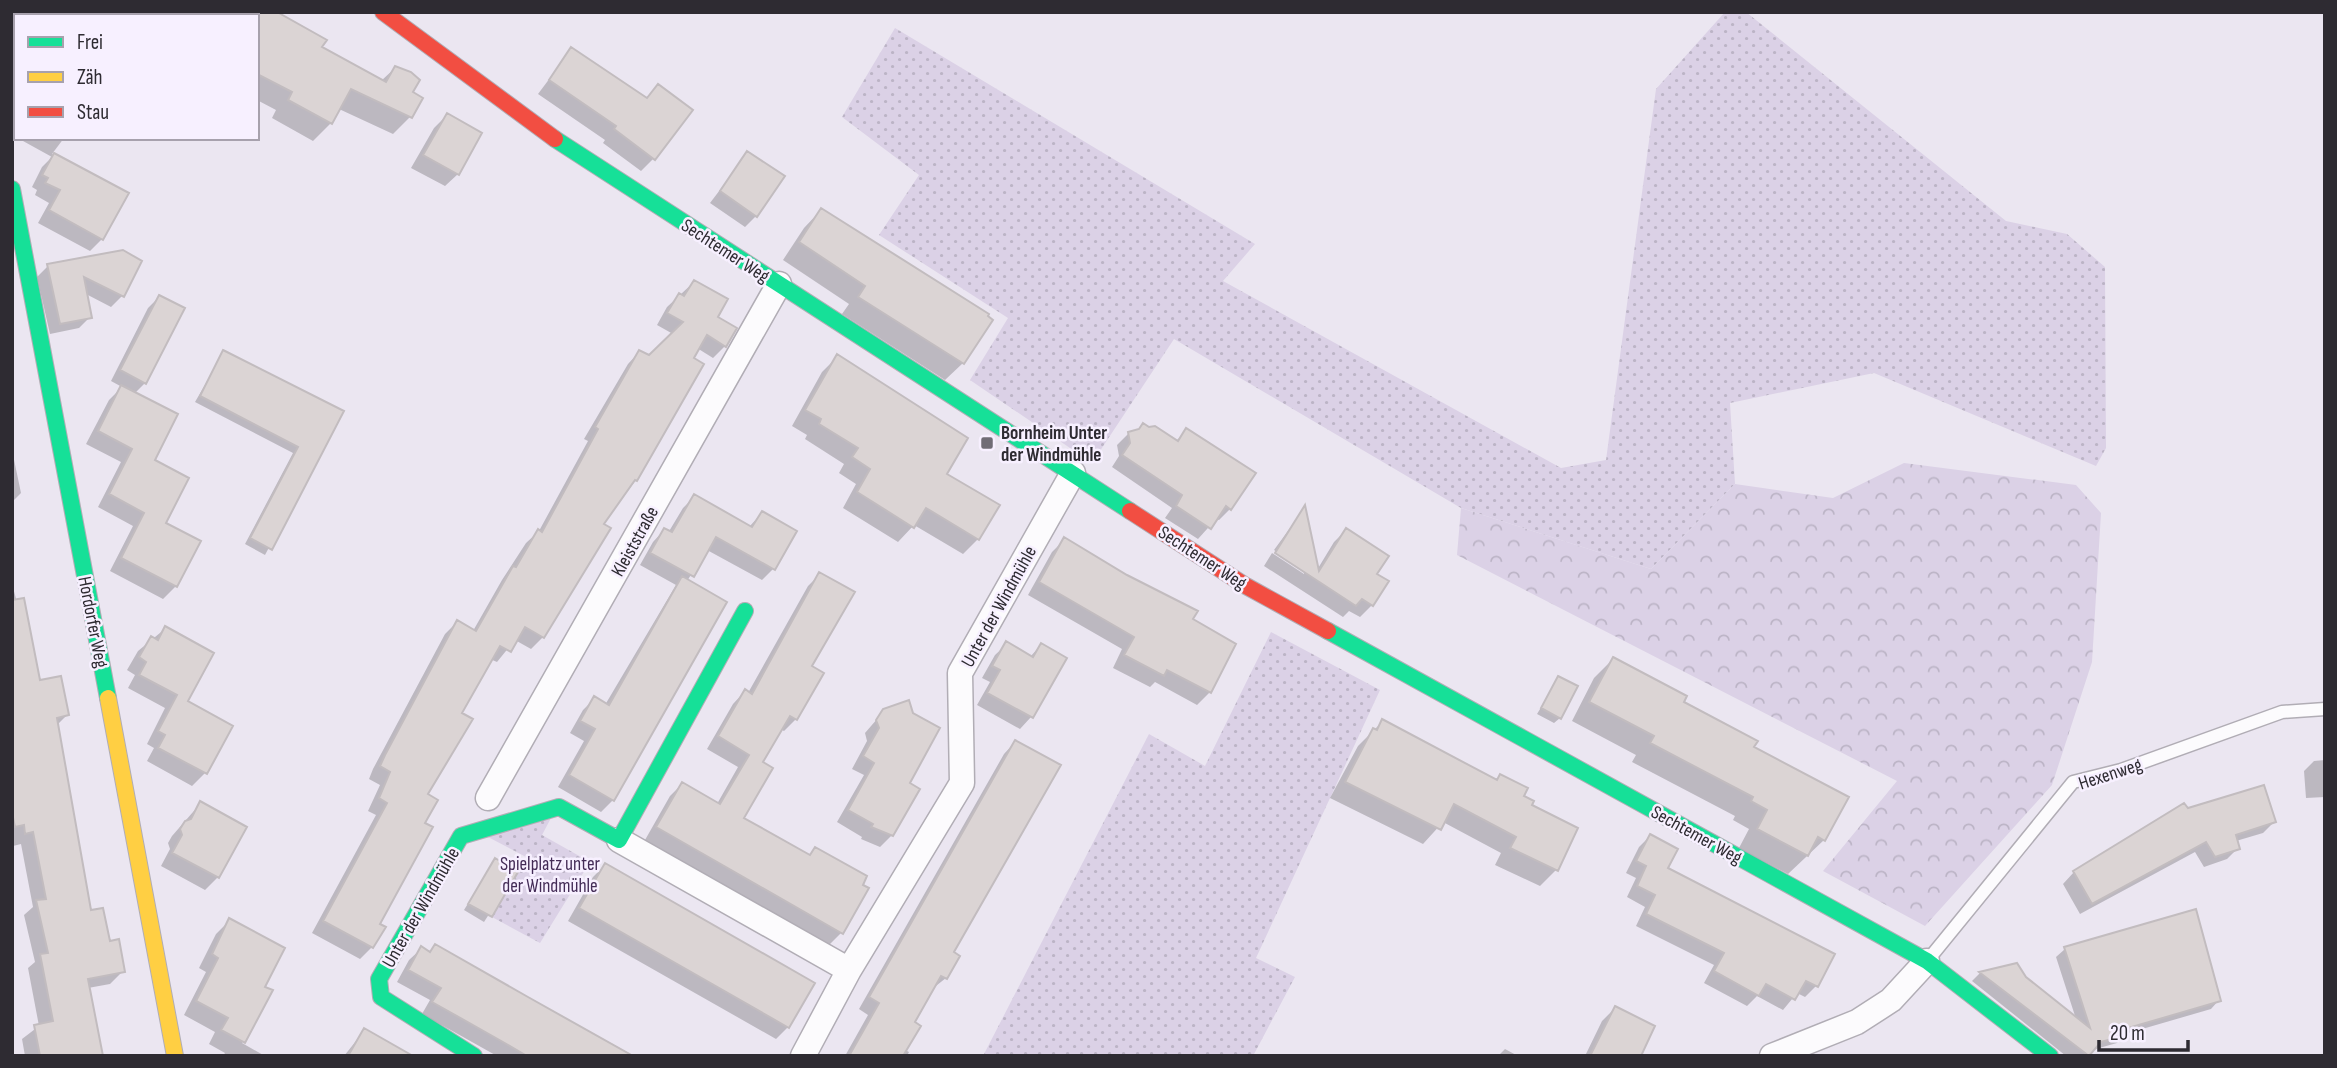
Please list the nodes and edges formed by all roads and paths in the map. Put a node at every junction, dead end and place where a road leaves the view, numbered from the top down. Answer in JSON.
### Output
{"nodes":[{"id":1,"x":383,"y":12,"type":"edge"},
{"id":2,"x":12,"y":188,"type":"edge"},
{"id":3,"x":18,"y":256,"type":"edge"},
{"id":4,"x":779,"y":284,"type":"junction"},
{"id":5,"x":1073,"y":473,"type":"junction"},
{"id":6,"x":745,"y":611,"type":"dead end"},
{"id":7,"x":2325,"y":709,"type":"edge"},
{"id":8,"x":488,"y":798,"type":"dead end"},
{"id":9,"x":619,"y":840,"type":"junction"},
{"id":10,"x":1927,"y":961,"type":"junction"},
{"id":11,"x":849,"y":970,"type":"junction"},
{"id":12,"x":175,"y":1056,"type":"edge"},
{"id":13,"x":474,"y":1056,"type":"edge"},
{"id":14,"x":803,"y":1056,"type":"edge"},
{"id":15,"x":1772,"y":1056,"type":"edge"},
{"id":16,"x":2050,"y":1056,"type":"edge"}],
"edges":[{"from":1,"to":4,"type":"street","name":"Sechtemer Weg"},
{"from":2,"to":3,"type":"street","name":"Hordorfer Weg"},
{"from":3,"to":12,"type":"street","name":"Hordorfer Weg"},
{"from":4,"to":5,"type":"street","name":"Sechtemer Weg"},
{"from":4,"to":8,"type":"street","name":"Kleiststraße"},
{"from":5,"to":10,"type":"street","name":"Sechtemer Weg"},
{"from":5,"to":11,"type":"street","name":"Unter der Windmühle"},
{"from":6,"to":9,"type":"street"},
{"from":7,"to":10,"type":"lane","name":"Hexenweg"},
{"from":9,"to":11,"type":"street","name":"Unter der Windmühle"},
{"from":9,"to":13,"type":"street","name":"Unter der Windmühle"},
{"from":10,"to":15,"type":"street"},
{"from":10,"to":16,"type":"street","name":"Sechtemer Weg"},
{"from":11,"to":14,"type":"street","name":"Unter der Windmühle"}]}
